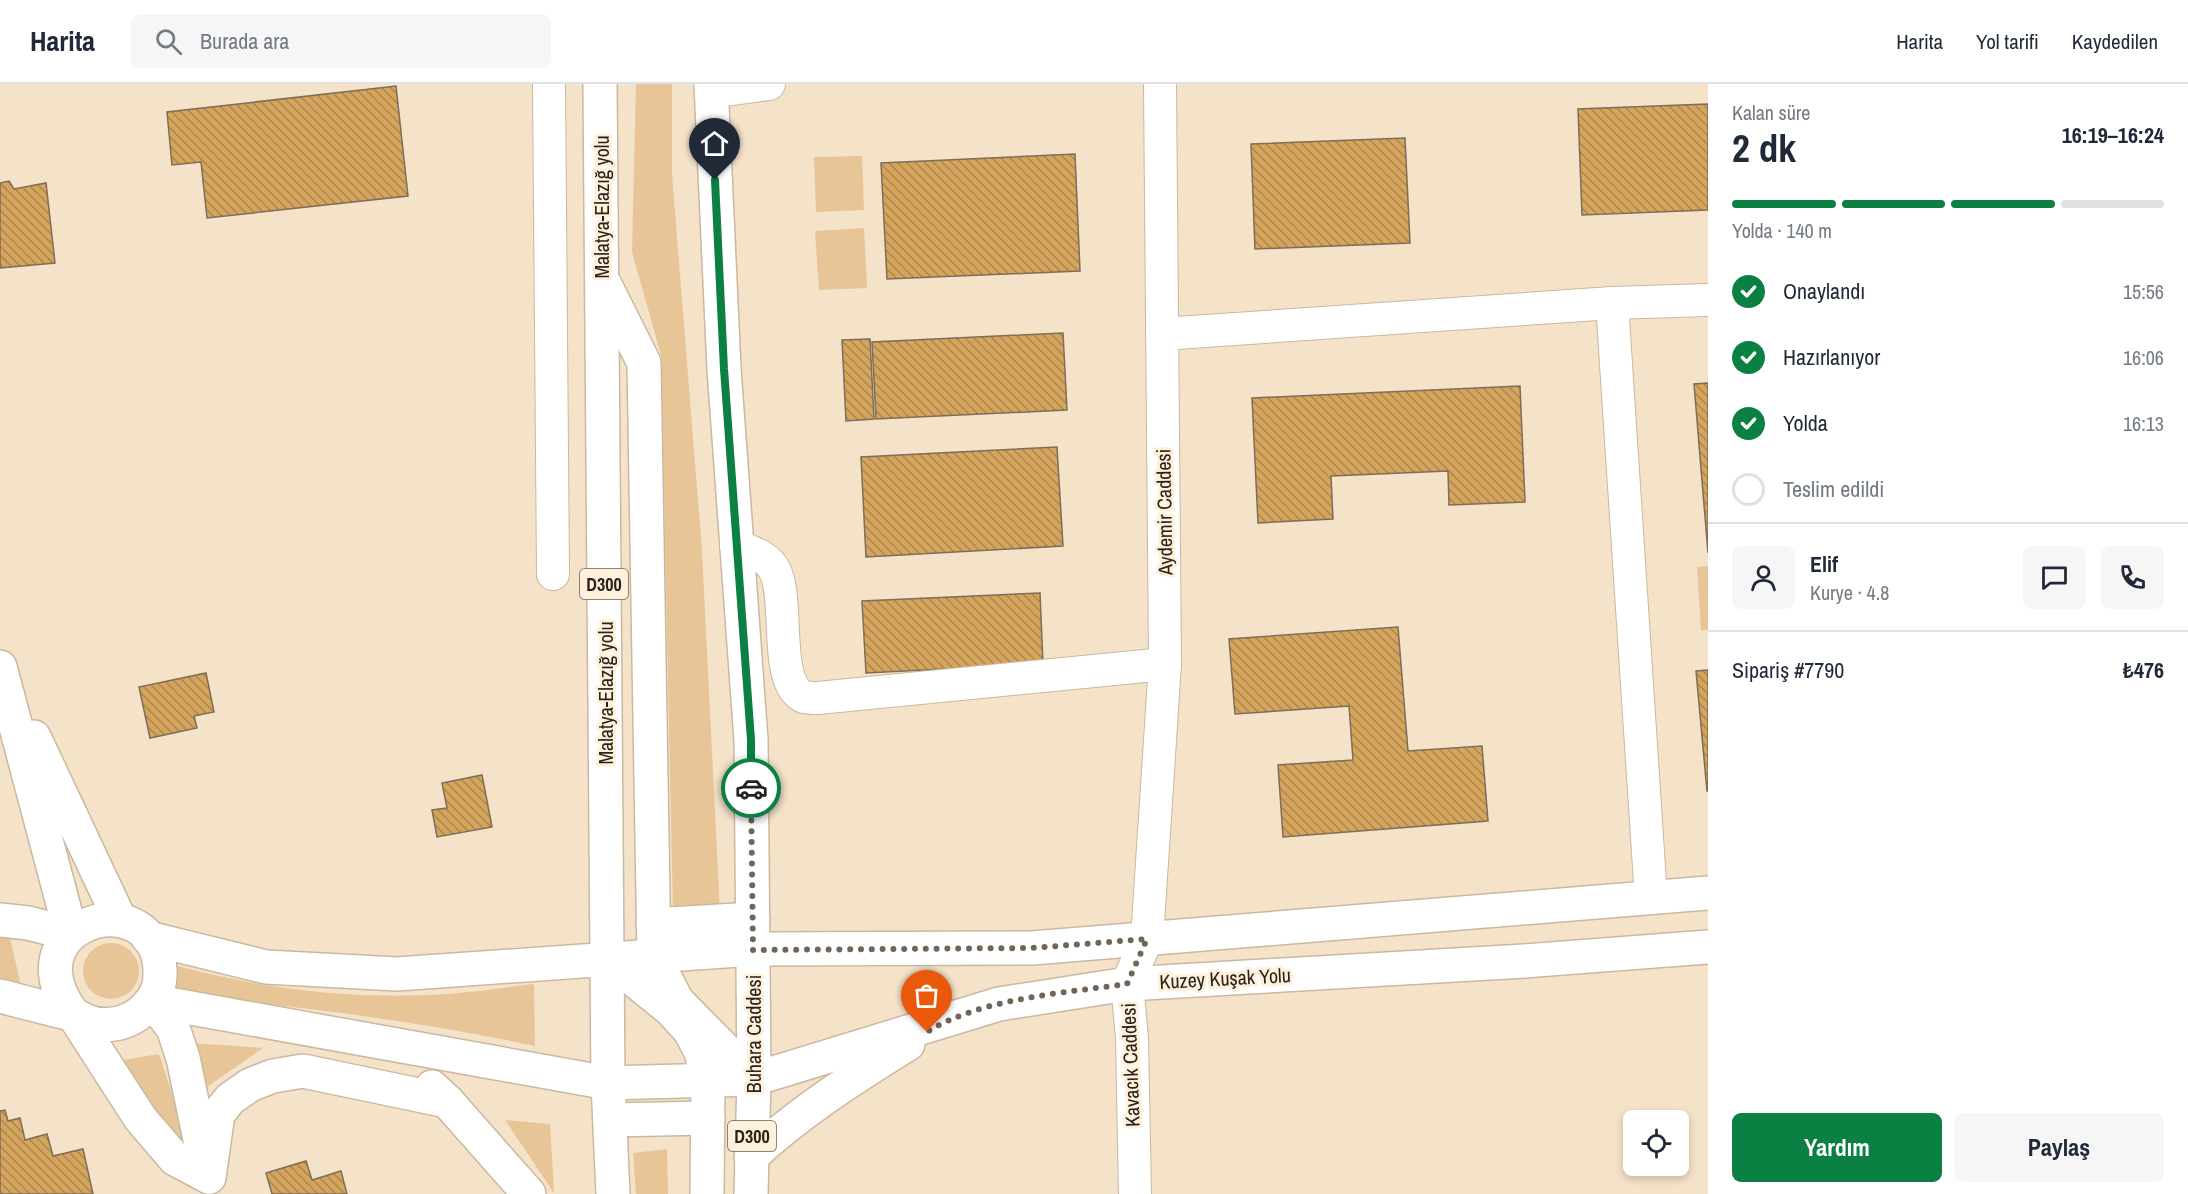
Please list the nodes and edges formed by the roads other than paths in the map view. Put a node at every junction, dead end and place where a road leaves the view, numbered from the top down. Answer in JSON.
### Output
{"nodes":[{"id":1,"x":549,"y":84,"type":"edge"},
{"id":2,"x":600,"y":84,"type":"edge"},
{"id":3,"x":769,"y":84,"type":"edge"},
{"id":4,"x":1160,"y":84,"type":"edge"},
{"id":5,"x":711,"y":88,"type":"edge"},
{"id":6,"x":602,"y":278,"type":"junction"},
{"id":7,"x":1708,"y":300,"type":"edge"},
{"id":8,"x":1612,"y":303,"type":"junction"},
{"id":9,"x":1162,"y":334,"type":"junction"},
{"id":10,"x":736,"y":546,"type":"junction"},
{"id":11,"x":553,"y":574,"type":"dead end"},
{"id":12,"x":1166,"y":663,"type":"junction"},
{"id":13,"x":0,"y":666,"type":"edge"},
{"id":14,"x":1708,"y":893,"type":"edge"},
{"id":15,"x":1651,"y":898,"type":"junction"},
{"id":16,"x":0,"y":920,"type":"edge"},
{"id":17,"x":120,"y":920,"type":"junction"},
{"id":18,"x":70,"y":934,"type":"junction"},
{"id":19,"x":753,"y":934,"type":"junction"},
{"id":20,"x":148,"y":938,"type":"junction"},
{"id":21,"x":1147,"y":939,"type":"junction"},
{"id":22,"x":653,"y":941,"type":"junction"},
{"id":23,"x":1708,"y":947,"type":"edge"},
{"id":24,"x":608,"y":959,"type":"junction"},
{"id":25,"x":1127,"y":984,"type":"junction"},
{"id":26,"x":0,"y":996,"type":"edge"},
{"id":27,"x":152,"y":1001,"type":"junction"},
{"id":28,"x":73,"y":1014,"type":"junction"},
{"id":29,"x":946,"y":1020,"type":"junction"},
{"id":30,"x":384,"y":1044,"type":"junction"},
{"id":31,"x":754,"y":1079,"type":"junction"},
{"id":32,"x":708,"y":1080,"type":"junction"},
{"id":33,"x":608,"y":1083,"type":"junction"},
{"id":34,"x":447,"y":1101,"type":"junction"},
{"id":35,"x":708,"y":1119,"type":"junction"},
{"id":36,"x":610,"y":1120,"type":"junction"},
{"id":37,"x":751,"y":1157,"type":"junction"},
{"id":38,"x":212,"y":1186,"type":"edge"},
{"id":39,"x":529,"y":1194,"type":"edge"},
{"id":40,"x":613,"y":1194,"type":"edge"},
{"id":41,"x":707,"y":1194,"type":"edge"},
{"id":42,"x":751,"y":1194,"type":"edge"},
{"id":43,"x":1135,"y":1194,"type":"edge"}],
"edges":[{"from":1,"to":11,"type":"street"},
{"from":2,"to":6,"type":"main road","name":"Malatya-Elazığ yolu","number":"D300"},
{"from":3,"to":5,"type":"street"},
{"from":4,"to":9,"type":"street","name":"Aydemir Caddesi"},
{"from":5,"to":10,"type":"main road","name":"Buhara Caddesi","number":"D300"},
{"from":6,"to":22,"type":"main road"},
{"from":6,"to":24,"type":"main road","name":"Malatya-Elazığ yolu","number":"D300"},
{"from":7,"to":8,"type":"street"},
{"from":8,"to":9,"type":"street"},
{"from":8,"to":15,"type":"street"},
{"from":9,"to":12,"type":"street","name":"Aydemir Caddesi"},
{"from":10,"to":12,"type":"street"},
{"from":10,"to":19,"type":"main road","name":"Buhara Caddesi","number":"D300"},
{"from":12,"to":21,"type":"street","name":"Aydemir Caddesi"},
{"from":13,"to":17,"type":"main road"},
{"from":13,"to":18,"type":"main road"},
{"from":14,"to":15,"type":"main road"},
{"from":15,"to":21,"type":"main road"},
{"from":16,"to":18,"type":"main road"},
{"from":17,"to":18,"type":"main road"},
{"from":17,"to":20,"type":"main road"},
{"from":18,"to":28,"type":"main road"},
{"from":19,"to":21,"type":"main road"},
{"from":19,"to":22,"type":"main road"},
{"from":19,"to":31,"type":"main road","name":"Buhara Caddesi","number":"D300"},
{"from":20,"to":24,"type":"main road"},
{"from":20,"to":27,"type":"main road"},
{"from":21,"to":25,"type":"street","name":"Kavacık Caddesi"},
{"from":22,"to":24,"type":"main road"},
{"from":22,"to":31,"type":"main road"},
{"from":23,"to":25,"type":"main road","name":"Kuzey Kuşak Yolu"},
{"from":24,"to":32,"type":"main road"},
{"from":24,"to":33,"type":"main road","name":"Malatya-Elazığ yolu","number":"D300"},
{"from":25,"to":29,"type":"main road","name":"Kuzey Kuşak Yolu"},
{"from":25,"to":43,"type":"street","name":"Kavacık Caddesi"},
{"from":26,"to":28,"type":"main road"},
{"from":27,"to":28,"type":"main road"},
{"from":27,"to":30,"type":"main road","name":"Kuzey Kuşak Yolu"},
{"from":27,"to":38,"type":"main road"},
{"from":28,"to":38,"type":"main road"},
{"from":29,"to":31,"type":"main road","name":"Kuzey Kuşak Yolu"},
{"from":29,"to":37,"type":"main road"},
{"from":30,"to":33,"type":"main road","name":"Kuzey Kuşak Yolu"},
{"from":30,"to":34,"type":"main road"},
{"from":31,"to":32,"type":"main road","name":"Kuzey Kuşak Yolu"},
{"from":31,"to":37,"type":"main road","name":"Buhara Caddesi","number":"D300"},
{"from":32,"to":33,"type":"main road","name":"Kuzey Kuşak Yolu"},
{"from":32,"to":35,"type":"main road"},
{"from":33,"to":36,"type":"main road","name":"Malatya-Elazığ yolu","number":"D300"},
{"from":34,"to":38,"type":"main road"},
{"from":34,"to":39,"type":"main road"},
{"from":35,"to":36,"type":"main road"},
{"from":35,"to":41,"type":"main road"},
{"from":36,"to":40,"type":"main road","name":"Malatya-Elazığ yolu","number":"D300"},
{"from":37,"to":42,"type":"main road","name":"Buhara Caddesi","number":"D300"}]}
